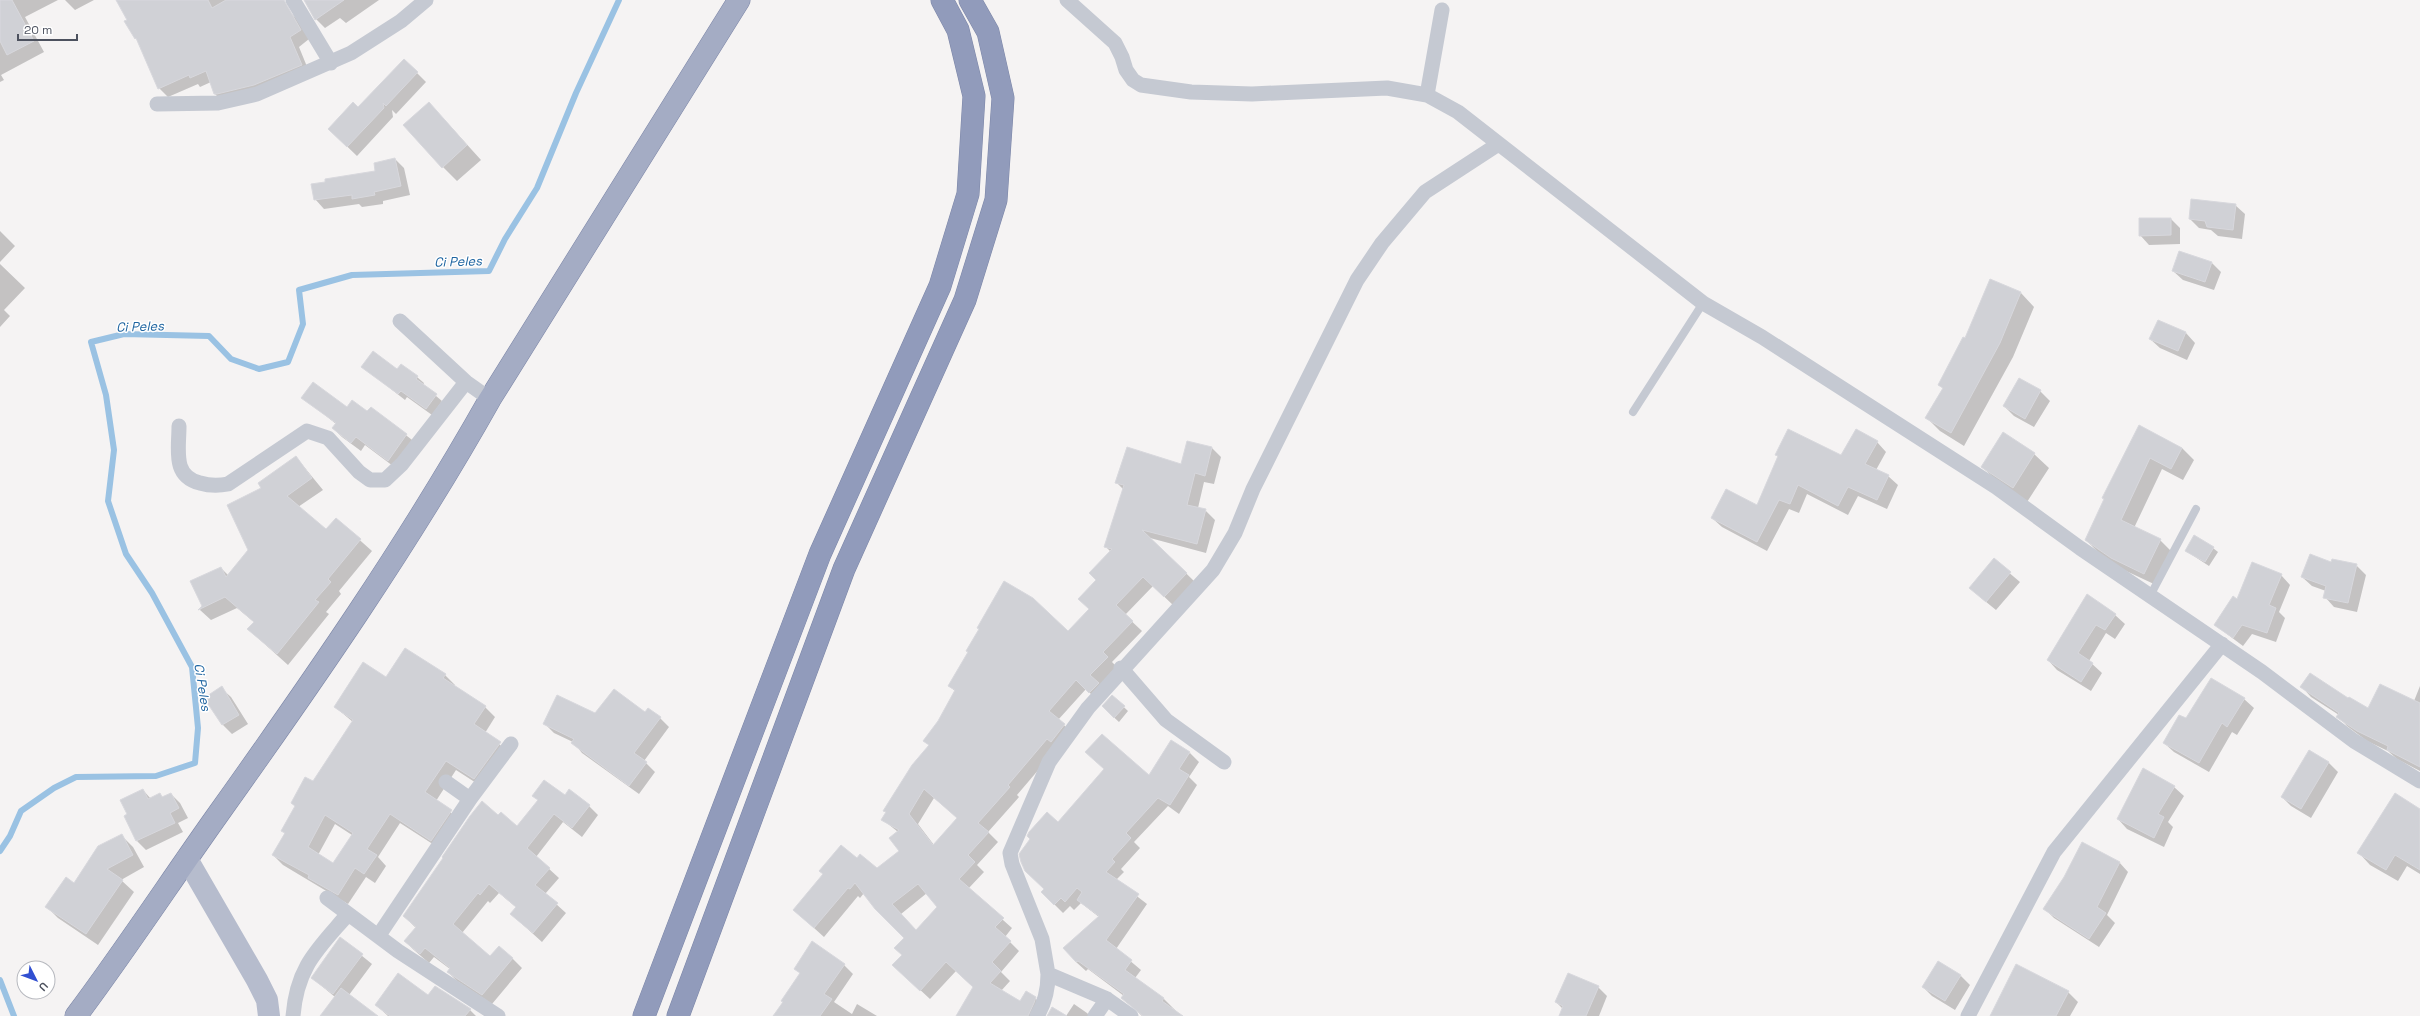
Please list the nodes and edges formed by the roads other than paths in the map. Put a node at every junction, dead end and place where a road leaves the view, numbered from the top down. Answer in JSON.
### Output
{"nodes":[{"id":1,"x":293,"y":0,"type":"edge"},
{"id":2,"x":426,"y":0,"type":"edge"},
{"id":3,"x":739,"y":0,"type":"edge"},
{"id":4,"x":942,"y":0,"type":"edge"},
{"id":5,"x":970,"y":0,"type":"edge"},
{"id":6,"x":1067,"y":0,"type":"edge"},
{"id":7,"x":1442,"y":10,"type":"dead end"},
{"id":8,"x":331,"y":63,"type":"junction"},
{"id":9,"x":1427,"y":95,"type":"junction"},
{"id":10,"x":158,"y":104,"type":"dead end"},
{"id":11,"x":1497,"y":145,"type":"junction"},
{"id":12,"x":1703,"y":303,"type":"junction"},
{"id":13,"x":400,"y":321,"type":"dead end"},
{"id":14,"x":466,"y":382,"type":"junction"},
{"id":15,"x":490,"y":399,"type":"junction"},
{"id":16,"x":1633,"y":412,"type":"dead end"},
{"id":17,"x":179,"y":426,"type":"dead end"},
{"id":18,"x":2196,"y":509,"type":"dead end"},
{"id":19,"x":2150,"y":596,"type":"junction"},
{"id":20,"x":2222,"y":644,"type":"junction"},
{"id":21,"x":1121,"y":668,"type":"junction"},
{"id":22,"x":511,"y":744,"type":"dead end"},
{"id":23,"x":1224,"y":762,"type":"dead end"},
{"id":24,"x":2420,"y":781,"type":"edge"},
{"id":25,"x":446,"y":782,"type":"dead end"},
{"id":26,"x":470,"y":799,"type":"junction"},
{"id":27,"x":187,"y":859,"type":"junction"},
{"id":28,"x":327,"y":898,"type":"dead end"},
{"id":29,"x":348,"y":914,"type":"junction"},
{"id":30,"x":380,"y":936,"type":"junction"},
{"id":31,"x":1048,"y":974,"type":"junction"},
{"id":32,"x":1107,"y":999,"type":"junction"},
{"id":33,"x":76,"y":1016,"type":"edge"},
{"id":34,"x":269,"y":1016,"type":"edge"},
{"id":35,"x":293,"y":1016,"type":"edge"},
{"id":36,"x":498,"y":1016,"type":"edge"},
{"id":37,"x":644,"y":1016,"type":"edge"},
{"id":38,"x":678,"y":1016,"type":"edge"},
{"id":39,"x":1036,"y":1016,"type":"edge"},
{"id":40,"x":1095,"y":1016,"type":"edge"},
{"id":41,"x":1131,"y":1016,"type":"edge"},
{"id":42,"x":1968,"y":1016,"type":"edge"}],
"edges":[{"from":1,"to":8,"type":"street"},
{"from":2,"to":8,"type":"street"},
{"from":3,"to":15,"type":"highway"},
{"from":4,"to":37,"type":"highway"},
{"from":5,"to":38,"type":"highway"},
{"from":6,"to":9,"type":"street"},
{"from":7,"to":9,"type":"street"},
{"from":8,"to":10,"type":"street"},
{"from":9,"to":11,"type":"street"},
{"from":11,"to":12,"type":"street"},
{"from":11,"to":21,"type":"street"},
{"from":12,"to":16,"type":"lane"},
{"from":12,"to":19,"type":"street"},
{"from":13,"to":14,"type":"street"},
{"from":14,"to":15,"type":"street"},
{"from":14,"to":17,"type":"street"},
{"from":15,"to":27,"type":"highway"},
{"from":18,"to":19,"type":"lane"},
{"from":19,"to":20,"type":"street"},
{"from":20,"to":24,"type":"street"},
{"from":20,"to":42,"type":"street"},
{"from":21,"to":23,"type":"street"},
{"from":21,"to":31,"type":"street"},
{"from":22,"to":26,"type":"street"},
{"from":25,"to":26,"type":"street"},
{"from":26,"to":30,"type":"street"},
{"from":27,"to":33,"type":"highway"},
{"from":27,"to":34,"type":"main road"},
{"from":28,"to":29,"type":"street"},
{"from":29,"to":30,"type":"street"},
{"from":29,"to":35,"type":"street"},
{"from":30,"to":36,"type":"street"},
{"from":31,"to":32,"type":"street"},
{"from":31,"to":39,"type":"street"},
{"from":32,"to":40,"type":"street"},
{"from":32,"to":41,"type":"street"}]}
